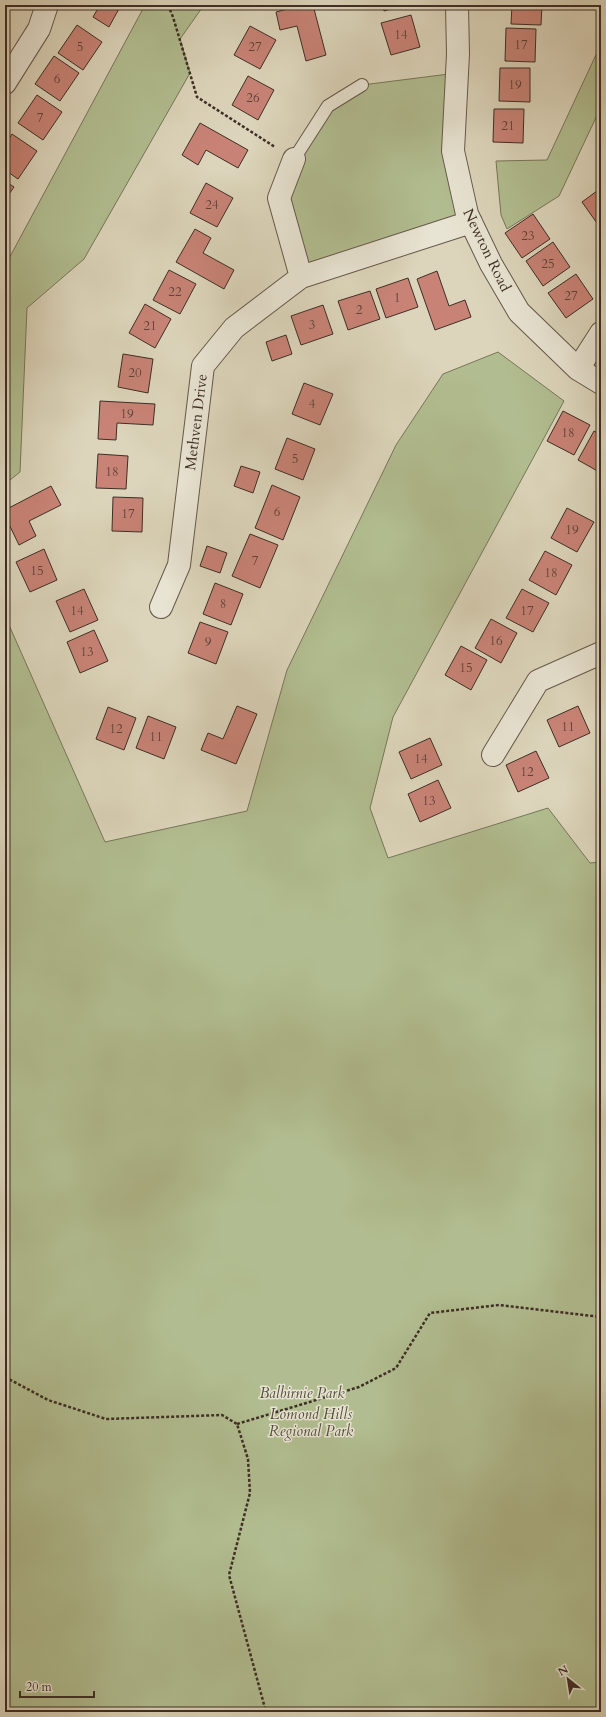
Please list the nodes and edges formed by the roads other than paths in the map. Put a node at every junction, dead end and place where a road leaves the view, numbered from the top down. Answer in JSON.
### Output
{"nodes":[{"id":1,"x":47,"y":5,"type":"edge"},
{"id":2,"x":457,"y":5,"type":"edge"},
{"id":3,"x":5,"y":83,"type":"edge"},
{"id":4,"x":362,"y":85,"type":"dead end"},
{"id":5,"x":294,"y":159,"type":"joint"},
{"id":6,"x":470,"y":222,"type":"junction"},
{"id":7,"x":301,"y":277,"type":"junction"},
{"id":8,"x":601,"y":333,"type":"edge"},
{"id":9,"x":578,"y":369,"type":"junction"},
{"id":10,"x":601,"y":384,"type":"edge"},
{"id":11,"x":161,"y":607,"type":"dead end"},
{"id":12,"x":601,"y":653,"type":"edge"},
{"id":13,"x":493,"y":755,"type":"dead end"}],
"edges":[{"from":1,"to":3,"type":"street"},
{"from":2,"to":6,"type":"street","name":"Newton Road"},
{"from":4,"to":5,"type":"lane"},
{"from":5,"to":7,"type":"street"},
{"from":6,"to":7,"type":"street","name":"Methven Drive"},
{"from":6,"to":9,"type":"street","name":"Newton Road"},
{"from":7,"to":11,"type":"street","name":"Methven Drive"},
{"from":8,"to":9,"type":"street"},
{"from":9,"to":10,"type":"street","name":"Newton Road"},
{"from":12,"to":13,"type":"street"}]}
